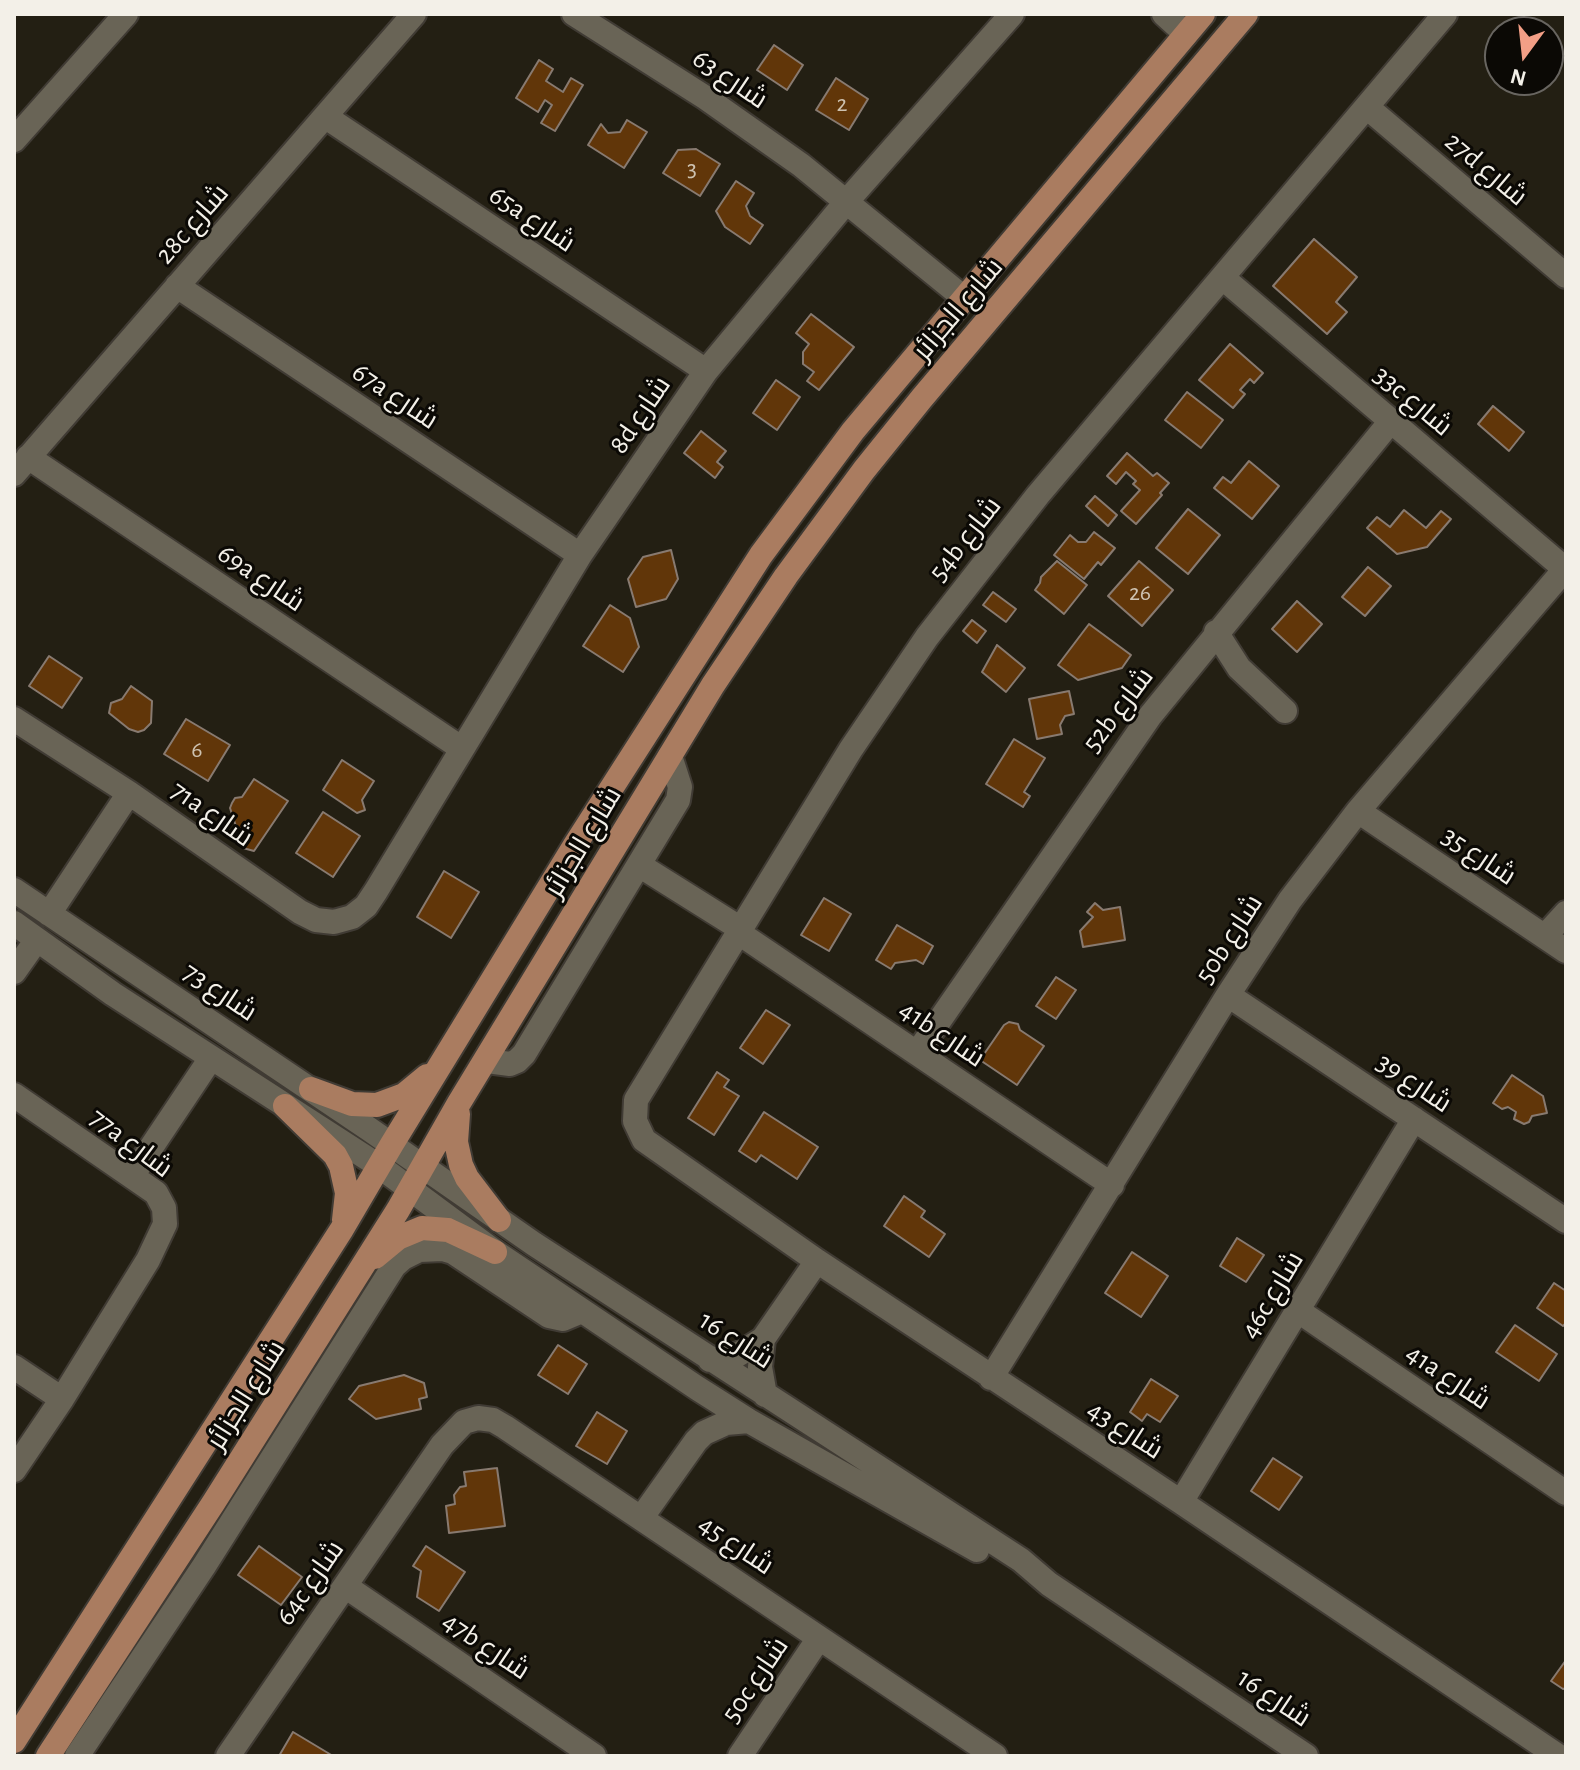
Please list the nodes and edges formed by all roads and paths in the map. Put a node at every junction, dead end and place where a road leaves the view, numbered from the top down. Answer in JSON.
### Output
{"nodes":[{"id":1,"x":126,"y":14,"type":"edge"},
{"id":2,"x":414,"y":14,"type":"edge"},
{"id":3,"x":574,"y":14,"type":"edge"},
{"id":4,"x":1164,"y":14,"type":"edge"},
{"id":5,"x":1203,"y":14,"type":"edge"},
{"id":6,"x":1246,"y":14,"type":"edge"},
{"id":7,"x":1445,"y":14,"type":"edge"},
{"id":8,"x":998,"y":18,"type":"edge"},
{"id":9,"x":1186,"y":34,"type":"junction"},
{"id":10,"x":1368,"y":108,"type":"junction"},
{"id":11,"x":326,"y":117,"type":"junction"},
{"id":12,"x":14,"y":140,"type":"edge"},
{"id":13,"x":847,"y":201,"type":"junction"},
{"id":14,"x":1566,"y":276,"type":"edge"},
{"id":15,"x":1223,"y":278,"type":"junction"},
{"id":16,"x":177,"y":286,"type":"junction"},
{"id":17,"x":964,"y":298,"type":"junction"},
{"id":18,"x":706,"y":371,"type":"junction"},
{"id":19,"x":1391,"y":421,"type":"junction"},
{"id":20,"x":21,"y":465,"type":"edge"},
{"id":21,"x":580,"y":555,"type":"junction"},
{"id":22,"x":1566,"y":568,"type":"edge"},
{"id":23,"x":1208,"y":642,"type":"junction"},
{"id":24,"x":1285,"y":711,"type":"dead end"},
{"id":25,"x":14,"y":719,"type":"edge"},
{"id":26,"x":461,"y":748,"type":"junction"},
{"id":27,"x":670,"y":756,"type":"junction"},
{"id":28,"x":129,"y":793,"type":"junction"},
{"id":29,"x":1358,"y":811,"type":"junction"},
{"id":30,"x":639,"y":865,"type":"junction"},
{"id":31,"x":14,"y":890,"type":"edge"},
{"id":32,"x":376,"y":891,"type":"joint"},
{"id":33,"x":1566,"y":913,"type":"edge"},
{"id":34,"x":49,"y":914,"type":"junction"},
{"id":35,"x":14,"y":923,"type":"edge"},
{"id":36,"x":740,"y":931,"type":"junction"},
{"id":37,"x":1545,"y":936,"type":"junction"},
{"id":38,"x":36,"y":941,"type":"junction"},
{"id":39,"x":1566,"y":951,"type":"edge"},
{"id":40,"x":14,"y":972,"type":"edge"},
{"id":41,"x":1228,"y":995,"type":"junction"},
{"id":42,"x":917,"y":1053,"type":"junction"},
{"id":43,"x":211,"y":1058,"type":"junction"},
{"id":44,"x":487,"y":1061,"type":"junction"},
{"id":45,"x":441,"y":1064,"type":"junction"},
{"id":46,"x":311,"y":1089,"type":"junction"},
{"id":47,"x":14,"y":1095,"type":"edge"},
{"id":48,"x":459,"y":1103,"type":"junction"},
{"id":49,"x":285,"y":1106,"type":"junction"},
{"id":50,"x":1414,"y":1119,"type":"junction"},
{"id":51,"x":392,"y":1144,"type":"junction"},
{"id":52,"x":661,"y":1153,"type":"joint"},
{"id":53,"x":379,"y":1166,"type":"junction"},
{"id":54,"x":132,"y":1176,"type":"junction"},
{"id":55,"x":417,"y":1178,"type":"junction"},
{"id":56,"x":1112,"y":1185,"type":"junction"},
{"id":57,"x":499,"y":1220,"type":"junction"},
{"id":58,"x":1566,"y":1221,"type":"edge"},
{"id":59,"x":342,"y":1229,"type":"junction"},
{"id":60,"x":495,"y":1252,"type":"junction"},
{"id":61,"x":817,"y":1261,"type":"junction"},
{"id":62,"x":356,"y":1275,"type":"junction"},
{"id":63,"x":1297,"y":1310,"type":"junction"},
{"id":64,"x":582,"y":1311,"type":"junction"},
{"id":65,"x":763,"y":1339,"type":"junction"},
{"id":66,"x":710,"y":1360,"type":"junction"},
{"id":67,"x":14,"y":1367,"type":"edge"},
{"id":68,"x":991,"y":1378,"type":"junction"},
{"id":69,"x":697,"y":1388,"type":"junction"},
{"id":70,"x":765,"y":1395,"type":"junction"},
{"id":71,"x":62,"y":1399,"type":"junction"},
{"id":72,"x":749,"y":1421,"type":"junction"},
{"id":73,"x":696,"y":1441,"type":"junction"},
{"id":74,"x":442,"y":1445,"type":"joint"},
{"id":75,"x":14,"y":1470,"type":"edge"},
{"id":76,"x":1566,"y":1493,"type":"edge"},
{"id":77,"x":1181,"y":1502,"type":"junction"},
{"id":78,"x":642,"y":1517,"type":"junction"},
{"id":79,"x":1049,"y":1584,"type":"junction"},
{"id":80,"x":345,"y":1586,"type":"junction"},
{"id":81,"x":151,"y":1599,"type":"junction"},
{"id":82,"x":172,"y":1613,"type":"junction"},
{"id":83,"x":819,"y":1638,"type":"junction"},
{"id":84,"x":14,"y":1741,"type":"edge"},
{"id":85,"x":48,"y":1756,"type":"edge"},
{"id":86,"x":77,"y":1756,"type":"edge"},
{"id":87,"x":228,"y":1756,"type":"edge"},
{"id":88,"x":594,"y":1756,"type":"edge"},
{"id":89,"x":740,"y":1756,"type":"edge"},
{"id":90,"x":995,"y":1756,"type":"edge"},
{"id":91,"x":1306,"y":1756,"type":"edge"},
{"id":92,"x":1558,"y":1756,"type":"edge"}],
"edges":[{"from":1,"to":12,"type":"street"},
{"from":2,"to":11,"type":"street","name":"28c شارع"},
{"from":3,"to":13,"type":"street","name":"شارع 63"},
{"from":4,"to":9,"type":"street"},
{"from":5,"to":9,"type":"main road","name":"شارع الجزائر"},
{"from":6,"to":27,"type":"main road","name":"شارع الجزائر"},
{"from":7,"to":10,"type":"street","name":"54b شارع"},
{"from":8,"to":13,"type":"street","name":"8d شارع"},
{"from":9,"to":17,"type":"main road","name":"شارع الجزائر"},
{"from":10,"to":14,"type":"street","name":"27d شارع"},
{"from":10,"to":15,"type":"street","name":"54b شارع"},
{"from":11,"to":16,"type":"street","name":"28c شارع"},
{"from":11,"to":18,"type":"street","name":"65a شارع"},
{"from":13,"to":17,"type":"street","name":"شارع 63"},
{"from":13,"to":18,"type":"street","name":"8d شارع"},
{"from":15,"to":19,"type":"street","name":"33c شارع"},
{"from":15,"to":36,"type":"street","name":"54b شارع"},
{"from":16,"to":20,"type":"street","name":"28c شارع"},
{"from":16,"to":21,"type":"street","name":"67a شارع"},
{"from":17,"to":45,"type":"main road","name":"شارع الجزائر"},
{"from":18,"to":21,"type":"street","name":"8d شارع"},
{"from":19,"to":22,"type":"street","name":"33c شارع"},
{"from":19,"to":23,"type":"street","name":"52b شارع"},
{"from":20,"to":26,"type":"street","name":"69a شارع"},
{"from":21,"to":26,"type":"street","name":"8d شارع"},
{"from":22,"to":29,"type":"street","name":"50b شارع"},
{"from":23,"to":24,"type":"street"},
{"from":23,"to":42,"type":"street","name":"52b شارع"},
{"from":25,"to":28,"type":"street","name":"71a شارع"},
{"from":26,"to":32,"type":"street","name":"8d شارع"},
{"from":27,"to":30,"type":"street"},
{"from":27,"to":44,"type":"main road","name":"شارع الجزائر"},
{"from":28,"to":32,"type":"street","name":"71a شارع"},
{"from":28,"to":34,"type":"street"},
{"from":29,"to":37,"type":"street","name":"شارع 35"},
{"from":29,"to":41,"type":"street","name":"50b شارع"},
{"from":30,"to":36,"type":"street","name":"41b شارع"},
{"from":30,"to":44,"type":"street"},
{"from":31,"to":34,"type":"street","name":"شارع 73"},
{"from":33,"to":37,"type":"street"},
{"from":34,"to":46,"type":"street","name":"شارع 73"},
{"from":35,"to":38,"type":"street"},
{"from":36,"to":42,"type":"street","name":"41b شارع"},
{"from":36,"to":52,"type":"street","name":"54b شارع"},
{"from":37,"to":39,"type":"street","name":"شارع 35"},
{"from":38,"to":40,"type":"street"},
{"from":38,"to":43,"type":"street"},
{"from":41,"to":50,"type":"street","name":"شارع 39"},
{"from":41,"to":56,"type":"street","name":"50b شارع"},
{"from":42,"to":56,"type":"street","name":"41b شارع"},
{"from":43,"to":49,"type":"street"},
{"from":43,"to":54,"type":"street"},
{"from":44,"to":48,"type":"main road","name":"شارع الجزائر"},
{"from":45,"to":46,"type":"main road"},
{"from":45,"to":51,"type":"main road","name":"شارع الجزائر"},
{"from":46,"to":51,"type":"street","name":"شارع 73"},
{"from":47,"to":54,"type":"street","name":"77a شارع"},
{"from":48,"to":55,"type":"main road","name":"شارع الجزائر"},
{"from":48,"to":57,"type":"main road"},
{"from":49,"to":53,"type":"street"},
{"from":49,"to":59,"type":"main road"},
{"from":50,"to":58,"type":"street","name":"شارع 39"},
{"from":50,"to":63,"type":"street","name":"46c شارع"},
{"from":51,"to":53,"type":"main road","name":"شارع الجزائر"},
{"from":51,"to":55,"type":"street","name":"شارع 16"},
{"from":52,"to":61,"type":"street","name":"شارع 43"},
{"from":53,"to":55,"type":"street","name":"شارع 16"},
{"from":53,"to":59,"type":"main road","name":"شارع الجزائر"},
{"from":54,"to":71,"type":"street","name":"77a شارع"},
{"from":55,"to":57,"type":"street","name":"شارع 16"},
{"from":55,"to":60,"type":"street","name":"شارع 16"},
{"from":55,"to":62,"type":"main road","name":"شارع الجزائر"},
{"from":56,"to":68,"type":"street","name":"50b شارع"},
{"from":57,"to":66,"type":"street","name":"شارع 16"},
{"from":59,"to":84,"type":"main road","name":"شارع الجزائر"},
{"from":60,"to":62,"type":"main road"},
{"from":60,"to":64,"type":"street","name":"شارع 16"},
{"from":61,"to":65,"type":"street"},
{"from":61,"to":68,"type":"street","name":"شارع 43"},
{"from":62,"to":81,"type":"main road","name":"شارع الجزائر"},
{"from":63,"to":76,"type":"street","name":"41a شارع"},
{"from":63,"to":77,"type":"street","name":"46c شارع"},
{"from":64,"to":69,"type":"street","name":"شارع 16"},
{"from":64,"to":82,"type":"street"},
{"from":65,"to":66,"type":"street"},
{"from":65,"to":70,"type":"street"},
{"from":66,"to":70,"type":"street","name":"شارع 16"},
{"from":67,"to":71,"type":"street"},
{"from":68,"to":77,"type":"street","name":"شارع 43"},
{"from":69,"to":72,"type":"street","name":"شارع 16"},
{"from":69,"to":73,"type":"street"},
{"from":70,"to":79,"type":"street","name":"شارع 16"},
{"from":71,"to":75,"type":"street"},
{"from":72,"to":73,"type":"street"},
{"from":72,"to":79,"type":"street","name":"شارع 16"},
{"from":73,"to":78,"type":"street"},
{"from":74,"to":78,"type":"street","name":"شارع 45"},
{"from":74,"to":80,"type":"street","name":"64c شارع"},
{"from":77,"to":92,"type":"street","name":"شارع 43"},
{"from":78,"to":83,"type":"street","name":"شارع 45"},
{"from":79,"to":91,"type":"street","name":"شارع 16"},
{"from":80,"to":87,"type":"street","name":"64c شارع"},
{"from":80,"to":88,"type":"street","name":"47b شارع"},
{"from":81,"to":82,"type":"street"},
{"from":81,"to":85,"type":"main road","name":"شارع الجزائر"},
{"from":82,"to":86,"type":"street"},
{"from":83,"to":89,"type":"street","name":"50c شارع"},
{"from":83,"to":90,"type":"street","name":"شارع 45"}]}
